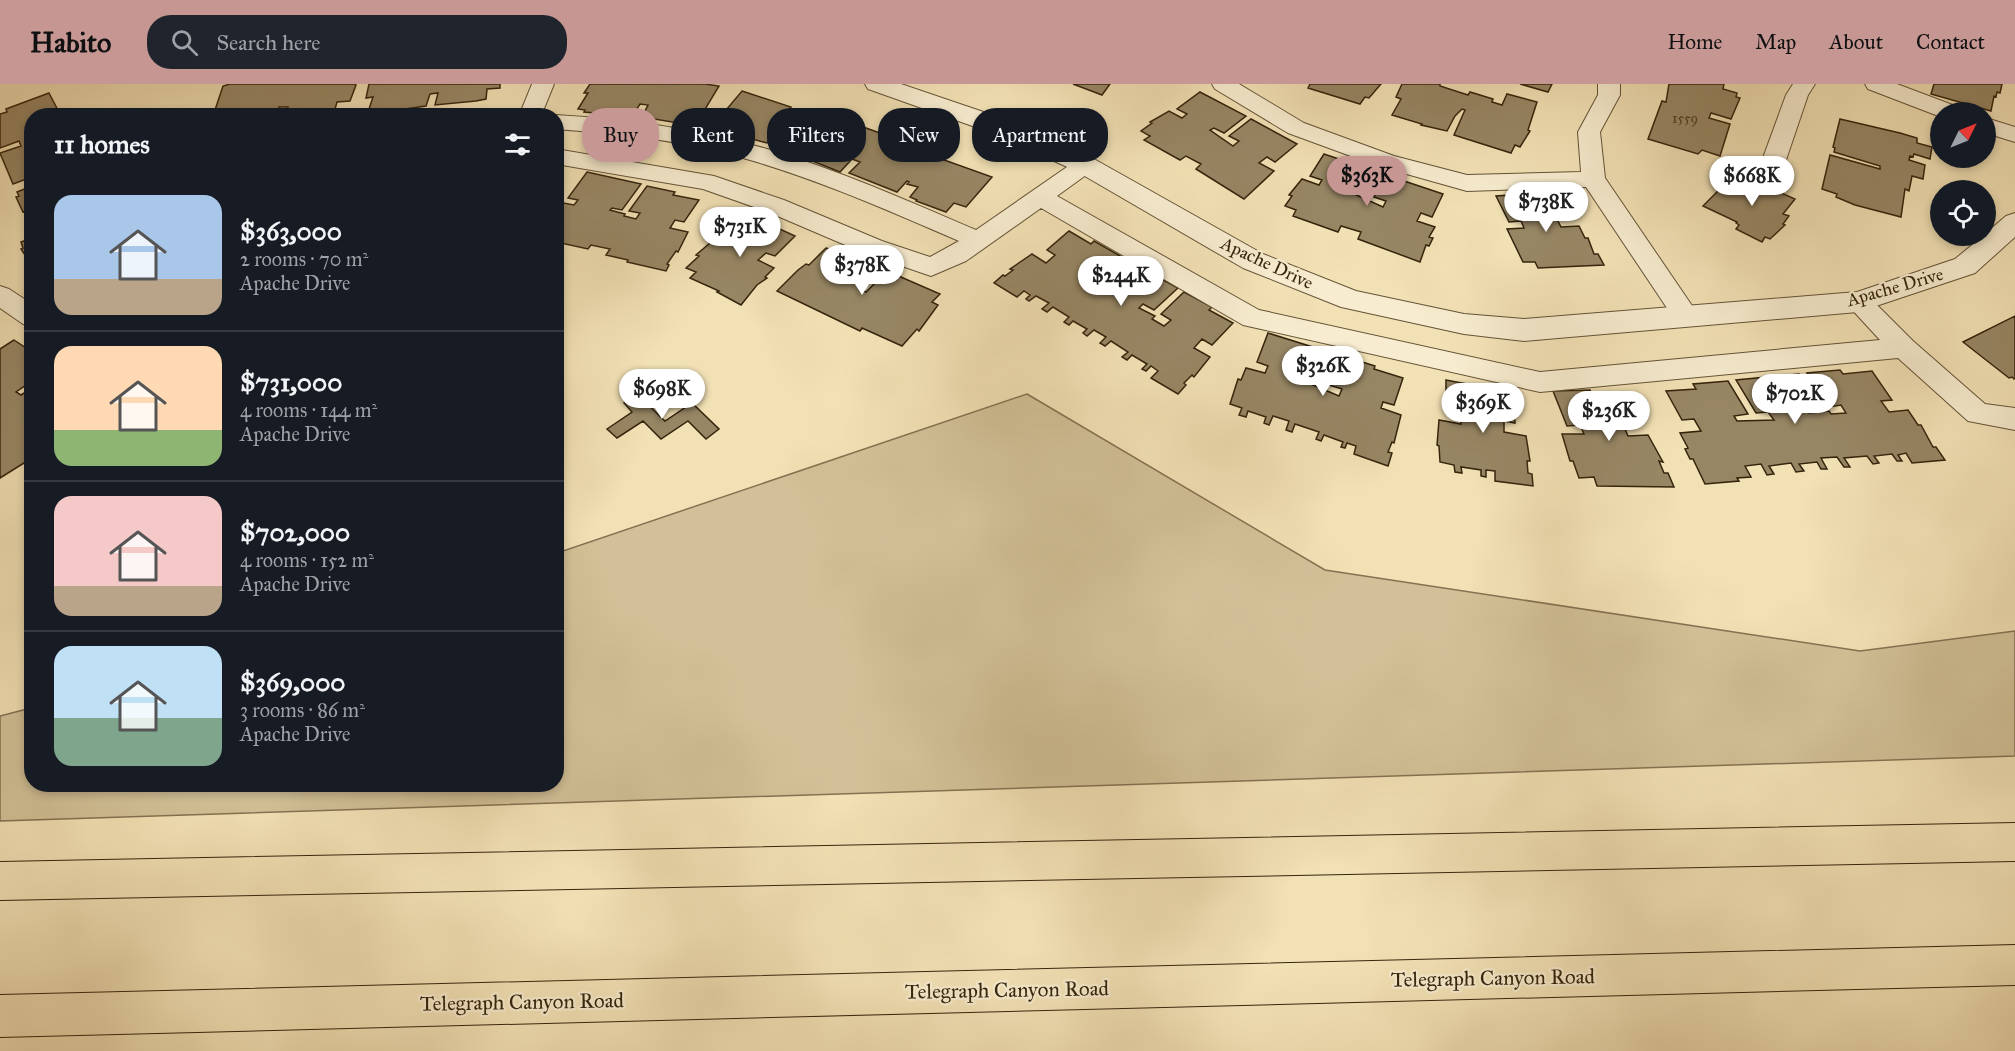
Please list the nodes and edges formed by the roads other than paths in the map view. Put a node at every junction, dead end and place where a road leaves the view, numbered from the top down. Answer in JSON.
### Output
{"nodes":[{"id":1,"x":543,"y":84,"type":"edge"},
{"id":2,"x":877,"y":84,"type":"edge"},
{"id":3,"x":1223,"y":84,"type":"edge"},
{"id":4,"x":1609,"y":84,"type":"edge"},
{"id":5,"x":1804,"y":84,"type":"edge"},
{"id":6,"x":1876,"y":84,"type":"edge"},
{"id":7,"x":1930,"y":104,"type":"edge"},
{"id":8,"x":533,"y":108,"type":"edge"},
{"id":9,"x":564,"y":123,"type":"edge"},
{"id":10,"x":1996,"y":128,"type":"edge"},
{"id":11,"x":2015,"y":135,"type":"edge"},
{"id":12,"x":564,"y":157,"type":"edge"},
{"id":13,"x":1085,"y":165,"type":"junction"},
{"id":14,"x":1772,"y":166,"type":"dead end"},
{"id":15,"x":1593,"y":179,"type":"junction"},
{"id":16,"x":1040,"y":196,"type":"junction"},
{"id":17,"x":2015,"y":222,"type":"edge"},
{"id":18,"x":978,"y":240,"type":"junction"},
{"id":19,"x":0,"y":295,"type":"edge"},
{"id":20,"x":1858,"y":302,"type":"junction"},
{"id":21,"x":24,"y":312,"type":"edge"},
{"id":22,"x":1686,"y":316,"type":"junction"},
{"id":23,"x":1904,"y":348,"type":"junction"},
{"id":24,"x":2015,"y":418,"type":"edge"},
{"id":25,"x":2015,"y":842,"type":"edge"},
{"id":26,"x":0,"y":881,"type":"edge"},
{"id":27,"x":2015,"y":965,"type":"edge"},
{"id":28,"x":0,"y":1016,"type":"edge"}],
"edges":[{"from":1,"to":8,"type":"street"},
{"from":2,"to":13,"type":"street","name":"Apache Drive"},
{"from":3,"to":15,"type":"street"},
{"from":4,"to":15,"type":"street"},
{"from":5,"to":14,"type":"street"},
{"from":6,"to":7,"type":"street"},
{"from":9,"to":18,"type":"street"},
{"from":10,"to":11,"type":"street"},
{"from":12,"to":18,"type":"street"},
{"from":13,"to":16,"type":"street"},
{"from":13,"to":22,"type":"street","name":"Apache Drive"},
{"from":15,"to":22,"type":"street"},
{"from":16,"to":18,"type":"street"},
{"from":16,"to":23,"type":"street"},
{"from":17,"to":20,"type":"street","name":"Apache Drive"},
{"from":19,"to":21,"type":"street"},
{"from":20,"to":22,"type":"street","name":"Apache Drive"},
{"from":20,"to":23,"type":"street"},
{"from":23,"to":24,"type":"street"},
{"from":25,"to":26,"type":"main road"},
{"from":27,"to":28,"type":"main road","name":"Telegraph Canyon Road"}]}
